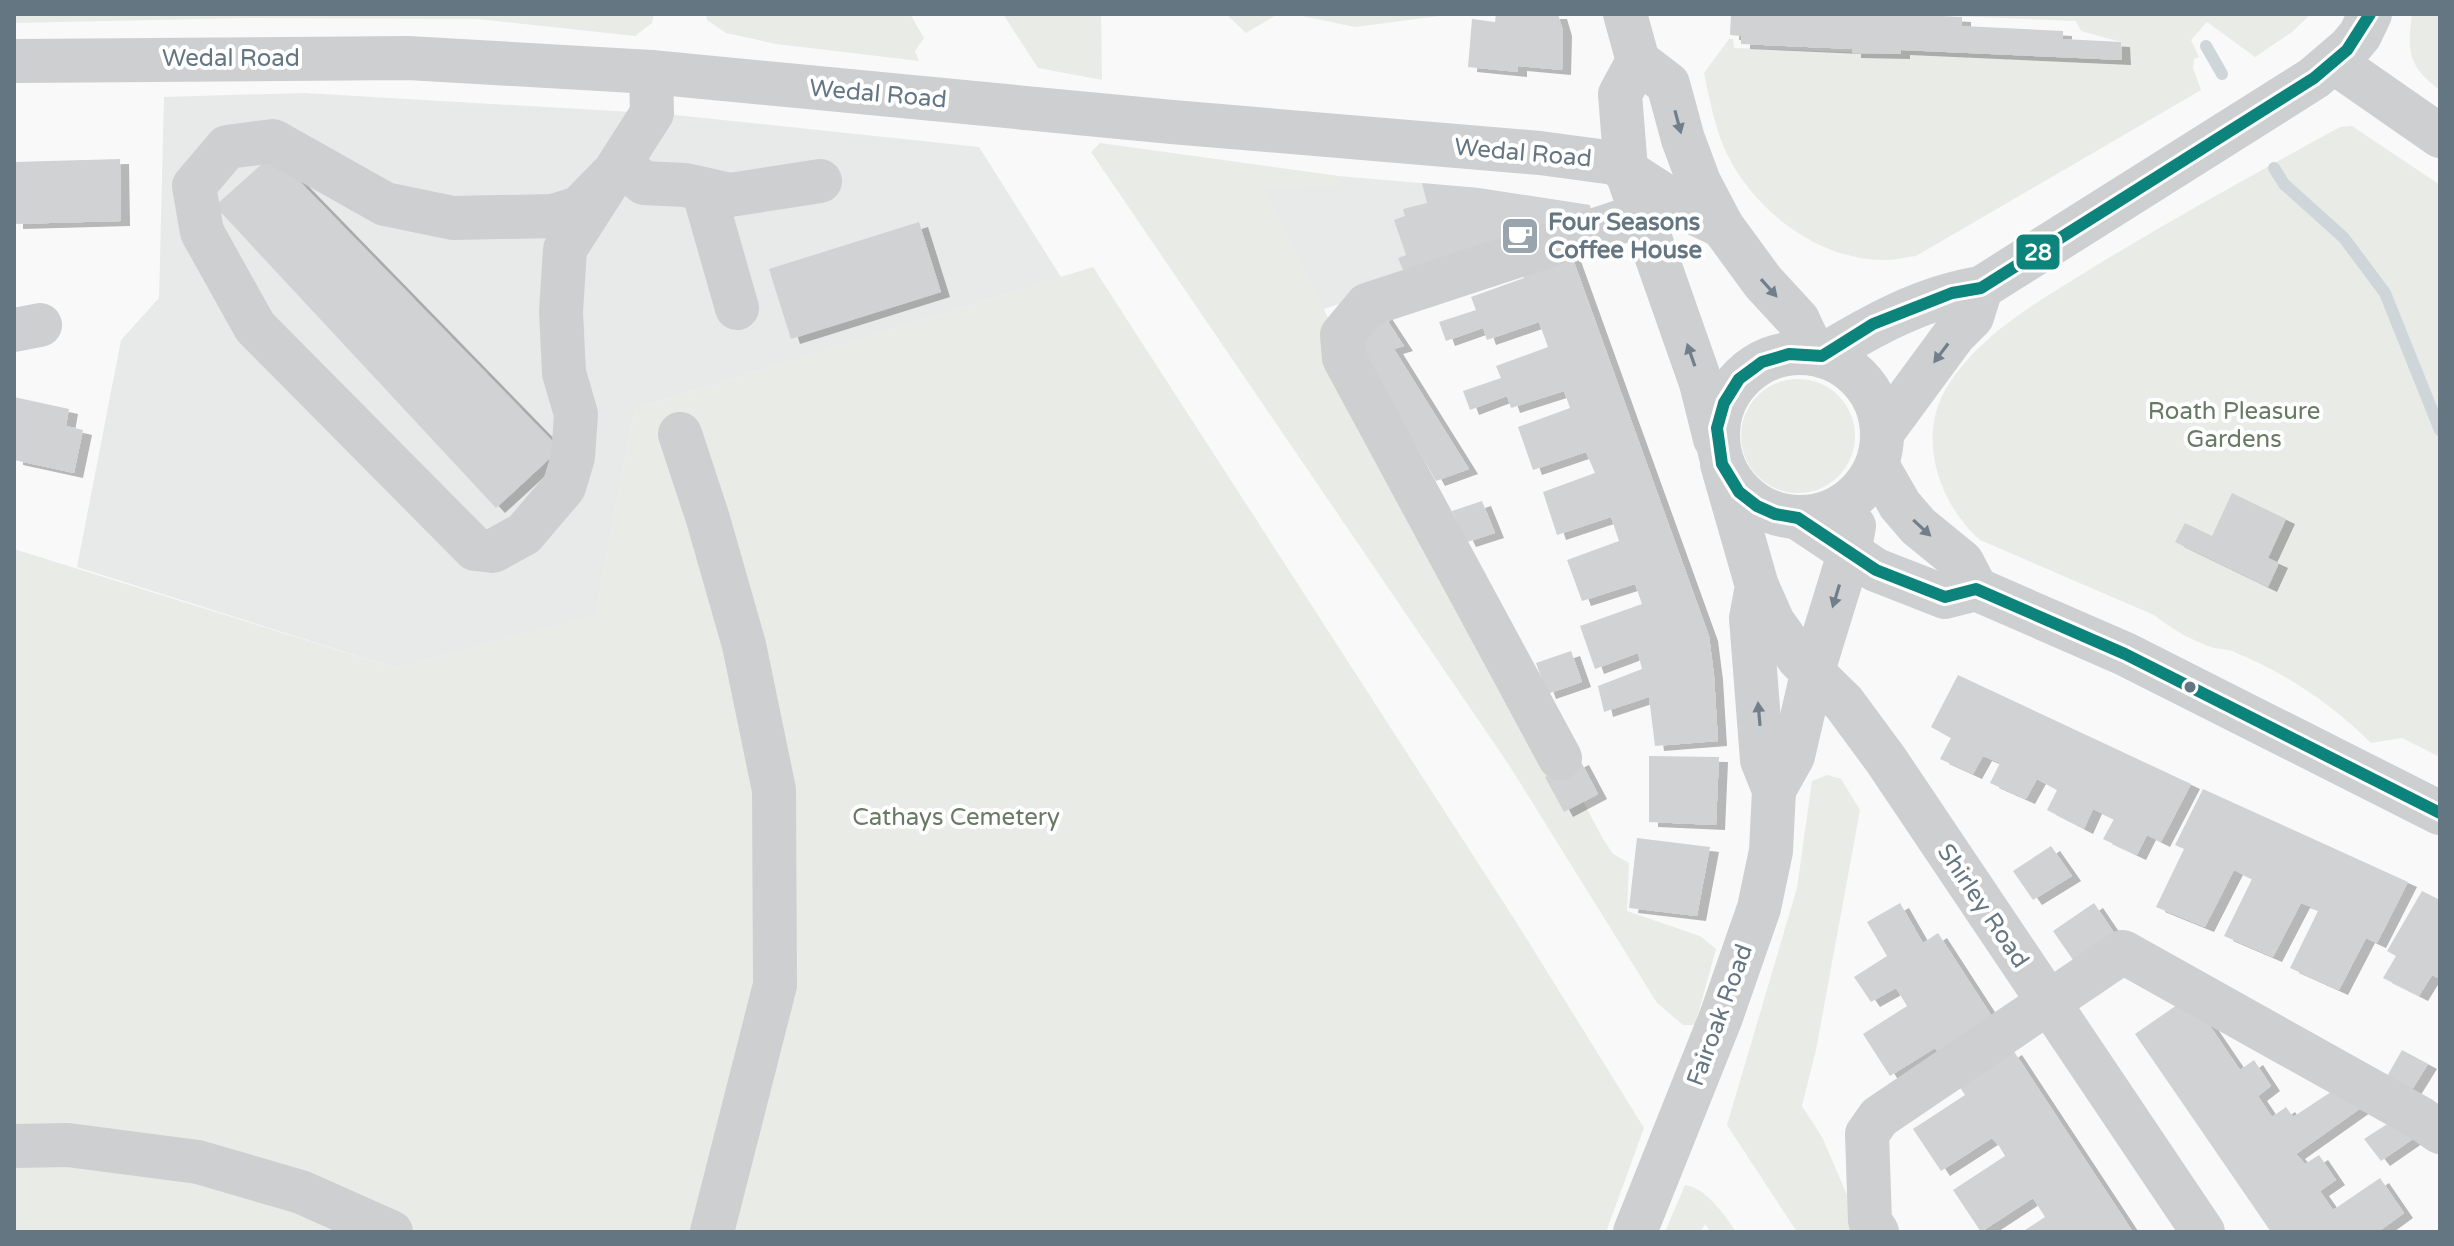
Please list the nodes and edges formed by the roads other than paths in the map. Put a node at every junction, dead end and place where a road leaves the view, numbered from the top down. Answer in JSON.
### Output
{"nodes":[{"id":1,"x":1625,"y":14,"type":"edge"},
{"id":2,"x":2370,"y":14,"type":"edge"},
{"id":3,"x":14,"y":61,"type":"edge"},
{"id":4,"x":1638,"y":61,"type":"junction"},
{"id":5,"x":2335,"y":63,"type":"junction"},
{"id":6,"x":651,"y":72,"type":"junction"},
{"id":7,"x":2440,"y":136,"type":"edge"},
{"id":8,"x":621,"y":165,"type":"junction"},
{"id":9,"x":1626,"y":170,"type":"junction"},
{"id":10,"x":820,"y":181,"type":"dead end"},
{"id":11,"x":703,"y":189,"type":"junction"},
{"id":12,"x":1641,"y":215,"type":"junction"},
{"id":13,"x":1722,"y":226,"type":"junction"},
{"id":14,"x":1981,"y":288,"type":"junction"},
{"id":15,"x":737,"y":308,"type":"dead end"},
{"id":16,"x":1818,"y":355,"type":"junction"},
{"id":17,"x":680,"y":434,"type":"dead end"},
{"id":18,"x":1721,"y":460,"type":"junction"},
{"id":19,"x":1873,"y":463,"type":"junction"},
{"id":20,"x":1798,"y":518,"type":"junction"},
{"id":21,"x":1849,"y":554,"type":"junction"},
{"id":22,"x":1757,"y":586,"type":"junction"},
{"id":23,"x":1976,"y":589,"type":"junction"},
{"id":24,"x":1812,"y":674,"type":"junction"},
{"id":25,"x":1560,"y":758,"type":"dead end"},
{"id":26,"x":1774,"y":790,"type":"junction"},
{"id":27,"x":2440,"y":813,"type":"edge"},
{"id":28,"x":2048,"y":1003,"type":"junction"},
{"id":29,"x":2440,"y":1132,"type":"edge"},
{"id":30,"x":14,"y":1146,"type":"edge"},
{"id":31,"x":391,"y":1232,"type":"edge"},
{"id":32,"x":712,"y":1232,"type":"edge"},
{"id":33,"x":1635,"y":1232,"type":"edge"},
{"id":34,"x":1877,"y":1232,"type":"edge"},
{"id":35,"x":2203,"y":1232,"type":"edge"}],
"edges":[{"from":1,"to":4,"type":"street"},
{"from":2,"to":5,"type":"street"},
{"from":3,"to":6,"type":"street","name":"Wedal Road"},
{"from":4,"to":9,"type":"street"},
{"from":4,"to":13,"type":"street","one_way":true},
{"from":5,"to":7,"type":"street"},
{"from":5,"to":14,"type":"street"},
{"from":6,"to":8,"type":"street"},
{"from":6,"to":9,"type":"street","name":"Wedal Road"},
{"from":8,"to":8,"type":"street"},
{"from":8,"to":11,"type":"street"},
{"from":9,"to":12,"type":"street"},
{"from":9,"to":13,"type":"street","name":"Wedal Road"},
{"from":10,"to":11,"type":"street"},
{"from":11,"to":15,"type":"street"},
{"from":18,"to":12,"type":"street","one_way":true},
{"from":12,"to":25,"type":"street"},
{"from":13,"to":16,"type":"street","one_way":true},
{"from":14,"to":16,"type":"street"},
{"from":14,"to":19,"type":"street","name":"Fairoak Road","one_way":true},
{"from":16,"to":18,"type":"street"},
{"from":16,"to":19,"type":"street"},
{"from":17,"to":32,"type":"street"},
{"from":18,"to":20,"type":"street"},
{"from":18,"to":22,"type":"street","name":"Fairoak Road"},
{"from":19,"to":20,"type":"street"},
{"from":19,"to":21,"type":"street","name":"Fairoak Road"},
{"from":19,"to":23,"type":"street","one_way":true},
{"from":20,"to":21,"type":"street"},
{"from":21,"to":23,"type":"street"},
{"from":21,"to":24,"type":"street","name":"Fairoak Road","one_way":true},
{"from":22,"to":24,"type":"street","name":"Shirley Road"},
{"from":26,"to":22,"type":"street","name":"Fairoak Road","one_way":true},
{"from":23,"to":27,"type":"street"},
{"from":24,"to":26,"type":"street","name":"Fairoak Road"},
{"from":24,"to":28,"type":"street","name":"Shirley Road"},
{"from":26,"to":33,"type":"street","name":"Fairoak Road"},
{"from":28,"to":29,"type":"street"},
{"from":28,"to":34,"type":"street"},
{"from":28,"to":35,"type":"street","name":"Shirley Road"},
{"from":30,"to":31,"type":"street"}]}
